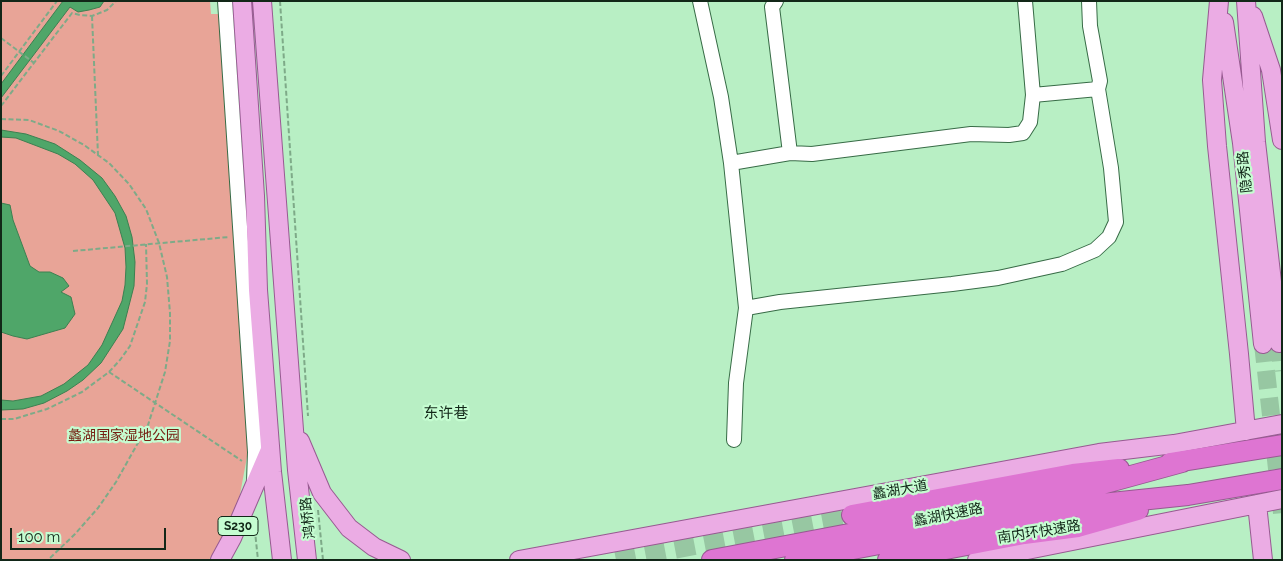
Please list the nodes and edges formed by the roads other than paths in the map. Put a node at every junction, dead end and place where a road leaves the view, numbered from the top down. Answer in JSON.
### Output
{"nodes":[{"id":1,"x":225,"y":1,"type":"edge"},
{"id":2,"x":242,"y":1,"type":"edge"},
{"id":3,"x":262,"y":1,"type":"edge"},
{"id":4,"x":700,"y":1,"type":"edge"},
{"id":5,"x":776,"y":1,"type":"edge"},
{"id":6,"x":1025,"y":1,"type":"edge"},
{"id":7,"x":1089,"y":1,"type":"edge"},
{"id":8,"x":1220,"y":1,"type":"edge"},
{"id":9,"x":1247,"y":1,"type":"edge"},
{"id":10,"x":1098,"y":89,"type":"junction"},
{"id":11,"x":1033,"y":95,"type":"junction"},
{"id":12,"x":1282,"y":140,"type":"edge"},
{"id":13,"x":790,"y":153,"type":"junction"},
{"id":14,"x":731,"y":163,"type":"junction"},
{"id":15,"x":746,"y":308,"type":"junction"},
{"id":16,"x":301,"y":422,"type":"junction"},
{"id":17,"x":1282,"y":424,"type":"edge"},
{"id":18,"x":1246,"y":431,"type":"junction"},
{"id":19,"x":734,"y":440,"type":"dead end"},
{"id":20,"x":1282,"y":445,"type":"edge"},
{"id":21,"x":270,"y":450,"type":"junction"},
{"id":22,"x":1182,"y":462,"type":"junction"},
{"id":23,"x":1282,"y":479,"type":"edge"},
{"id":24,"x":254,"y":490,"type":"junction"},
{"id":25,"x":1188,"y":495,"type":"junction"},
{"id":26,"x":1282,"y":499,"type":"edge"},
{"id":27,"x":1257,"y":504,"type":"junction"},
{"id":28,"x":852,"y":514,"type":"tunnel mouth"},
{"id":29,"x":220,"y":560,"type":"edge"},
{"id":30,"x":282,"y":560,"type":"edge"},
{"id":31,"x":307,"y":560,"type":"edge"},
{"id":32,"x":401,"y":560,"type":"edge"},
{"id":33,"x":520,"y":560,"type":"edge"},
{"id":34,"x":712,"y":560,"type":"edge"},
{"id":35,"x":794,"y":560,"type":"edge"},
{"id":36,"x":888,"y":560,"type":"edge"},
{"id":37,"x":976,"y":560,"type":"edge"},
{"id":38,"x":1263,"y":560,"type":"edge"}],
"edges":[{"from":1,"to":24,"type":"street"},
{"from":2,"to":21,"type":"main road"},
{"from":3,"to":16,"type":"main road"},
{"from":4,"to":14,"type":"street"},
{"from":5,"to":13,"type":"street"},
{"from":6,"to":11,"type":"street"},
{"from":7,"to":10,"type":"street"},
{"from":8,"to":9,"type":"main road","name":"隐秀路"},
{"from":8,"to":18,"type":"main road"},
{"from":9,"to":12,"type":"main road"},
{"from":10,"to":11,"type":"street"},
{"from":10,"to":15,"type":"street"},
{"from":11,"to":13,"type":"street"},
{"from":13,"to":14,"type":"street"},
{"from":14,"to":15,"type":"street"},
{"from":15,"to":19,"type":"street"},
{"from":16,"to":31,"type":"main road"},
{"from":16,"to":32,"type":"main road"},
{"from":17,"to":18,"type":"main road","name":"蠡湖大道"},
{"from":18,"to":33,"type":"main road","name":"蠡湖大道"},
{"from":20,"to":22,"type":"highway"},
{"from":21,"to":24,"type":"main road","number":"S230"},
{"from":21,"to":30,"type":"main road"},
{"from":22,"to":28,"type":"highway"},
{"from":22,"to":34,"type":"highway","name":"蠡湖快速路"},
{"from":23,"to":25,"type":"highway"},
{"from":24,"to":29,"type":"main road","number":"S230"},
{"from":25,"to":35,"type":"highway","name":"蠡湖快速路"},
{"from":25,"to":36,"type":"highway","name":"南内环快速路"},
{"from":26,"to":27,"type":"main road"},
{"from":27,"to":37,"type":"main road"},
{"from":27,"to":38,"type":"main road"}]}
